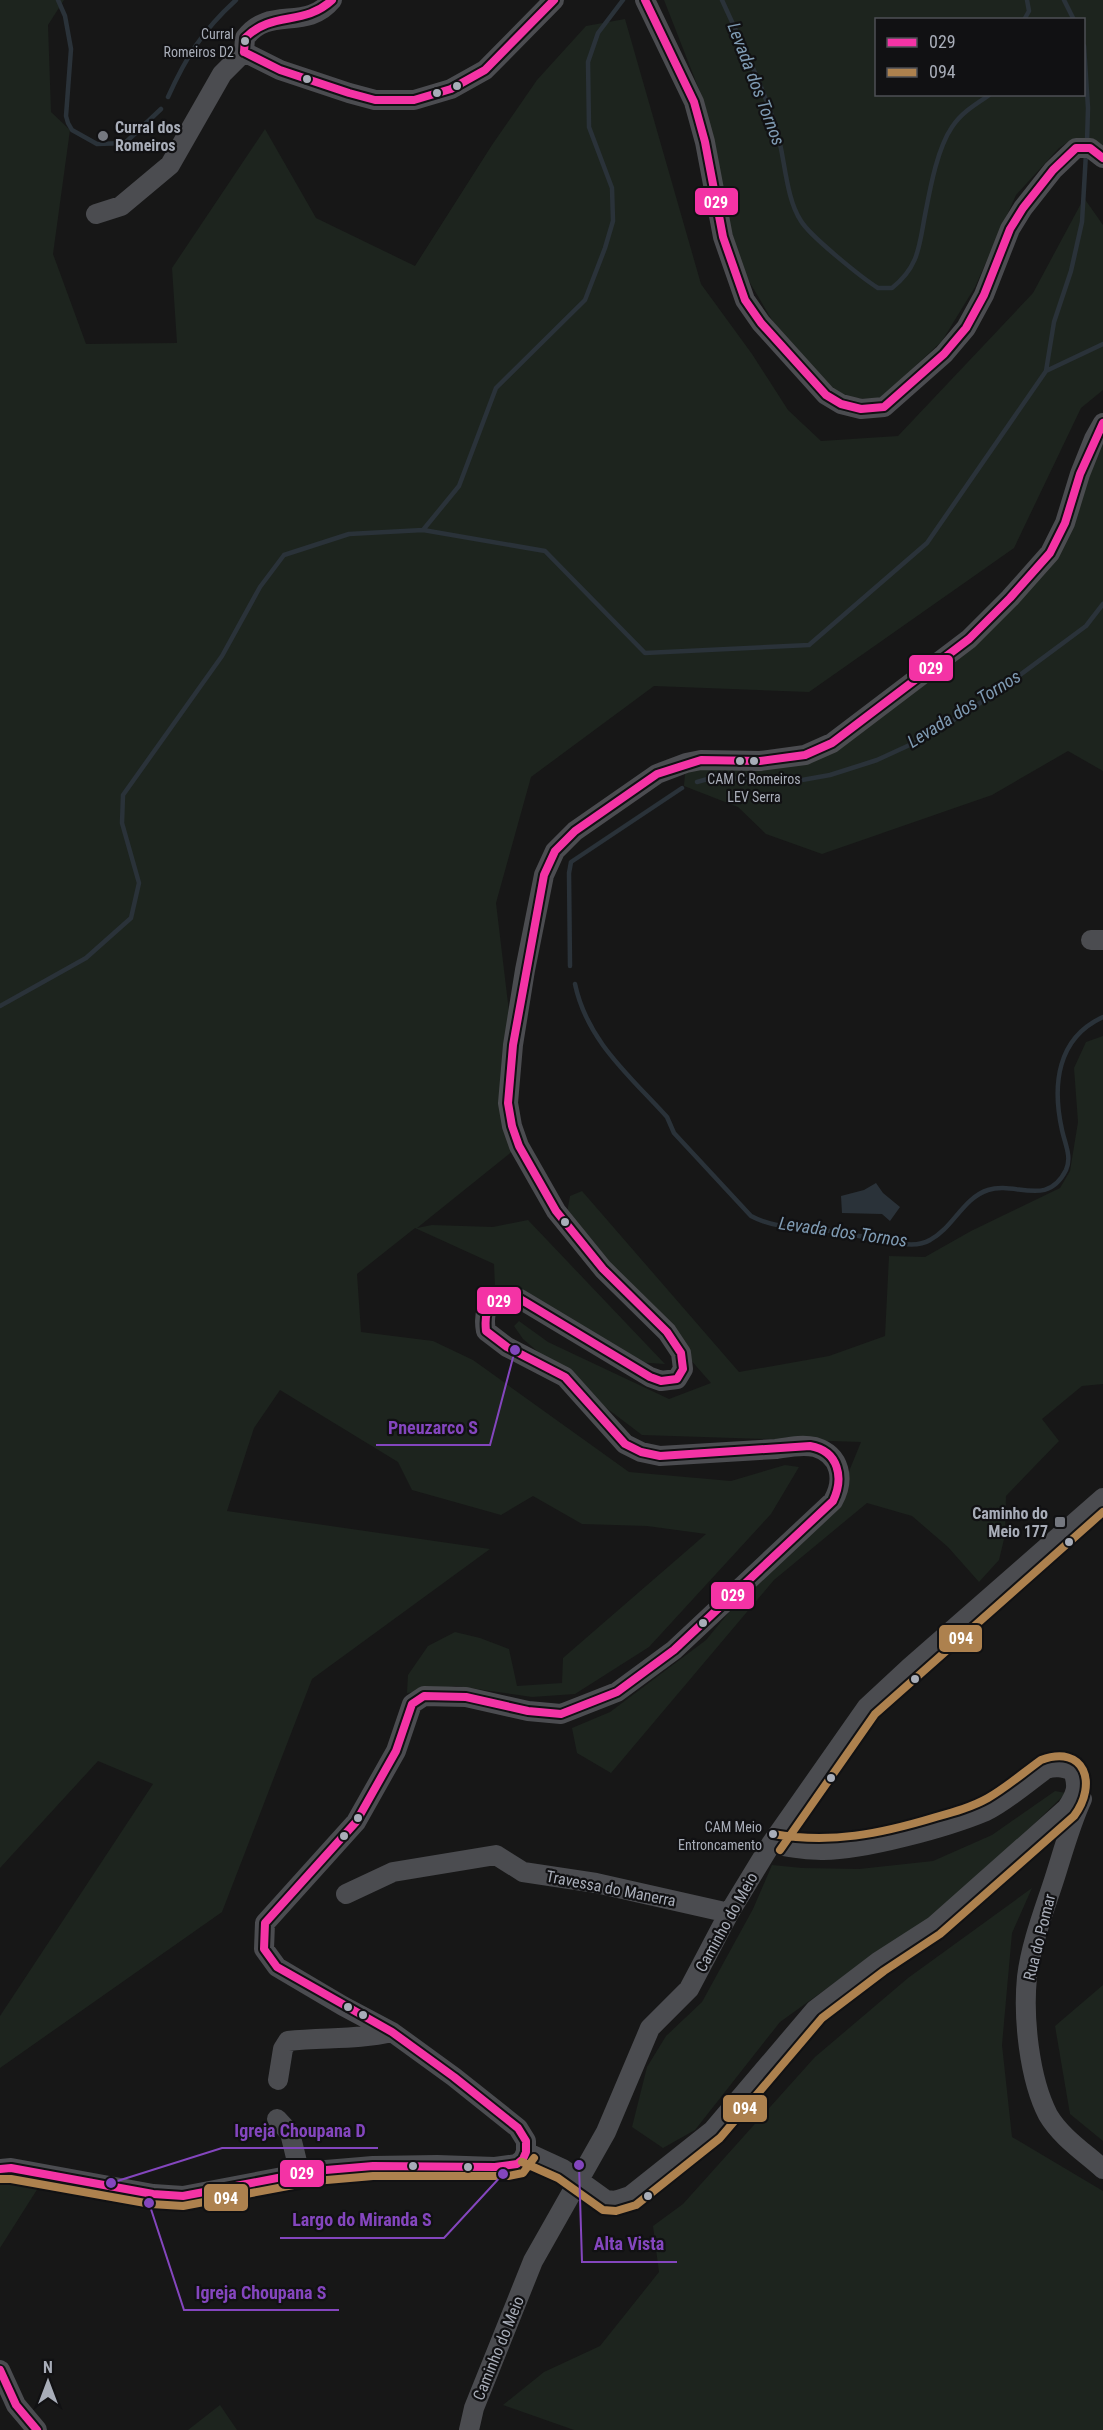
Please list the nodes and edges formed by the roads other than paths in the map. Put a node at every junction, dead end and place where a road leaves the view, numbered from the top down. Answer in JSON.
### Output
{"nodes":[{"id":1,"x":554,"y":0,"type":"edge"},
{"id":2,"x":645,"y":0,"type":"edge"},
{"id":3,"x":332,"y":1,"type":"edge"},
{"id":4,"x":244,"y":52,"type":"junction"},
{"id":5,"x":1088,"y":152,"type":"edge"},
{"id":6,"x":96,"y":214,"type":"dead end"},
{"id":7,"x":1103,"y":423,"type":"edge"},
{"id":8,"x":1103,"y":1498,"type":"edge"},
{"id":9,"x":1072,"y":1771,"type":"junction"},
{"id":10,"x":771,"y":1844,"type":"junction"},
{"id":11,"x":346,"y":1894,"type":"dead end"},
{"id":12,"x":729,"y":1913,"type":"junction"},
{"id":13,"x":392,"y":2032,"type":"junction"},
{"id":14,"x":278,"y":2080,"type":"dead end"},
{"id":15,"x":277,"y":2119,"type":"dead end"},
{"id":16,"x":526,"y":2152,"type":"junction"},
{"id":17,"x":0,"y":2169,"type":"edge"},
{"id":18,"x":1103,"y":2169,"type":"edge"},
{"id":19,"x":300,"y":2174,"type":"junction"},
{"id":20,"x":578,"y":2179,"type":"junction"},
{"id":21,"x":0,"y":2370,"type":"edge"},
{"id":22,"x":37,"y":2430,"type":"edge"},
{"id":23,"x":470,"y":2430,"type":"edge"}],
"edges":[{"from":1,"to":4,"type":"street"},
{"from":2,"to":5,"type":"street"},
{"from":3,"to":4,"type":"street"},
{"from":4,"to":6,"type":"street"},
{"from":7,"to":13,"type":"street"},
{"from":8,"to":10,"type":"street","name":"Caminho do Meio"},
{"from":9,"to":10,"type":"street"},
{"from":9,"to":18,"type":"street","name":"Rua do Pomar"},
{"from":9,"to":20,"type":"street"},
{"from":10,"to":12,"type":"street","name":"Caminho do Meio"},
{"from":11,"to":12,"type":"street","name":"Travessa do Manerra"},
{"from":12,"to":20,"type":"street","name":"Caminho do Meio"},
{"from":13,"to":14,"type":"street"},
{"from":13,"to":16,"type":"street"},
{"from":15,"to":19,"type":"street"},
{"from":16,"to":19,"type":"street"},
{"from":16,"to":20,"type":"street"},
{"from":17,"to":19,"type":"street"},
{"from":20,"to":23,"type":"street","name":"Caminho do Meio"},
{"from":21,"to":22,"type":"street"}]}
